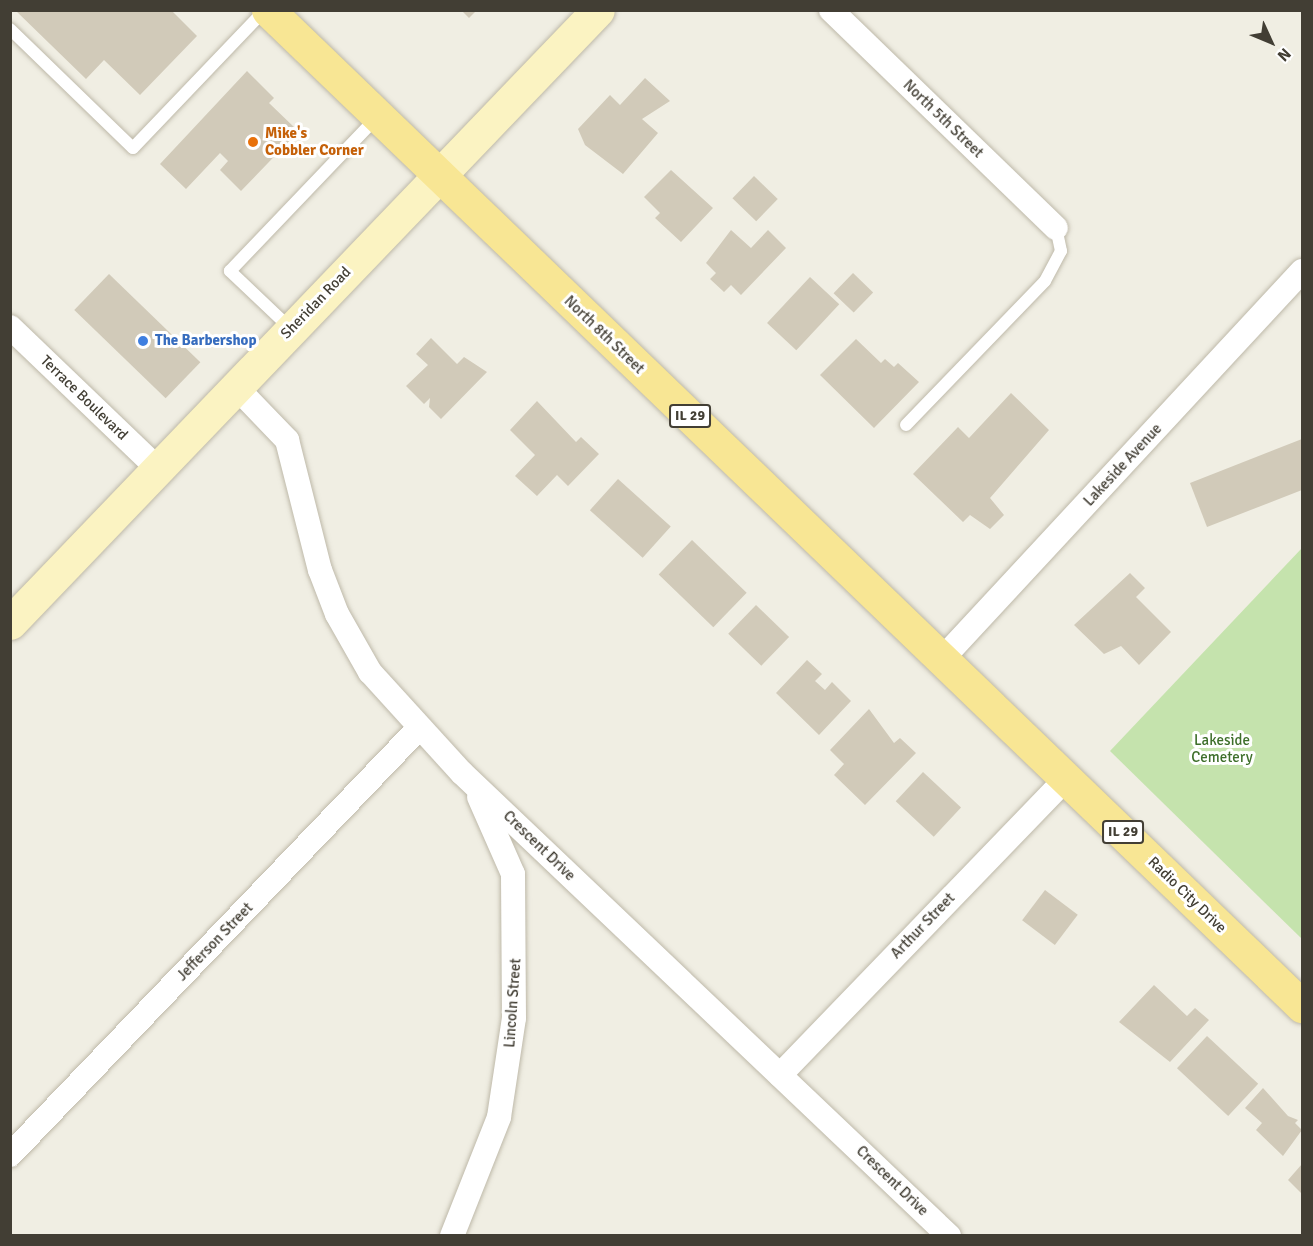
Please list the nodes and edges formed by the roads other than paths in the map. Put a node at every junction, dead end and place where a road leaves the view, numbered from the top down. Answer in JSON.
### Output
{"nodes":[{"id":1,"x":266,"y":10,"type":"edge"},
{"id":2,"x":598,"y":10,"type":"edge"},
{"id":3,"x":831,"y":10,"type":"edge"},
{"id":4,"x":10,"y":30,"type":"edge"},
{"id":5,"x":377,"y":117,"type":"junction"},
{"id":6,"x":437,"y":176,"type":"junction"},
{"id":7,"x":1056,"y":228,"type":"joint"},
{"id":8,"x":1302,"y":272,"type":"edge"},
{"id":9,"x":10,"y":327,"type":"edge"},
{"id":10,"x":291,"y":329,"type":"junction"},
{"id":11,"x":236,"y":387,"type":"junction"},
{"id":12,"x":906,"y":425,"type":"dead end"},
{"id":13,"x":158,"y":469,"type":"junction"},
{"id":14,"x":10,"y":623,"type":"edge"},
{"id":15,"x":943,"y":658,"type":"junction"},
{"id":16,"x":419,"y":728,"type":"junction"},
{"id":17,"x":462,"y":772,"type":"junction"},
{"id":18,"x":1067,"y":778,"type":"junction"},
{"id":19,"x":1302,"y":1006,"type":"edge"},
{"id":20,"x":780,"y":1075,"type":"junction"},
{"id":21,"x":10,"y":1155,"type":"edge"},
{"id":22,"x":452,"y":1236,"type":"edge"},
{"id":23,"x":949,"y":1236,"type":"edge"}],
"edges":[{"from":1,"to":4,"type":"lane"},
{"from":1,"to":5,"type":"main road","name":"North 8th Street","number":"IL 29"},
{"from":2,"to":6,"type":"main road","name":"Sheridan Road"},
{"from":3,"to":7,"type":"street","name":"North 5th Street"},
{"from":5,"to":6,"type":"main road","name":"North 8th Street","number":"IL 29"},
{"from":5,"to":10,"type":"lane"},
{"from":6,"to":10,"type":"main road","name":"Sheridan Road"},
{"from":6,"to":15,"type":"main road","name":"North 8th Street","number":"IL 29"},
{"from":7,"to":12,"type":"lane"},
{"from":8,"to":15,"type":"street","name":"Lakeside Avenue"},
{"from":9,"to":13,"type":"street","name":"Terrace Boulevard"},
{"from":10,"to":11,"type":"main road","name":"Sheridan Road"},
{"from":11,"to":13,"type":"main road","name":"Sheridan Road"},
{"from":11,"to":16,"type":"street","name":"Crescent Drive"},
{"from":13,"to":14,"type":"main road","name":"Sheridan Road"},
{"from":15,"to":18,"type":"main road","name":"Radio City Drive","number":"IL 29"},
{"from":16,"to":17,"type":"street","name":"Crescent Drive"},
{"from":16,"to":21,"type":"street","name":"Jefferson Street"},
{"from":17,"to":20,"type":"street","name":"Crescent Drive"},
{"from":17,"to":22,"type":"street","name":"Lincoln Street"},
{"from":18,"to":19,"type":"main road","name":"Radio City Drive","number":"IL 29"},
{"from":18,"to":20,"type":"street","name":"Arthur Street"},
{"from":20,"to":23,"type":"street","name":"Crescent Drive"}]}
